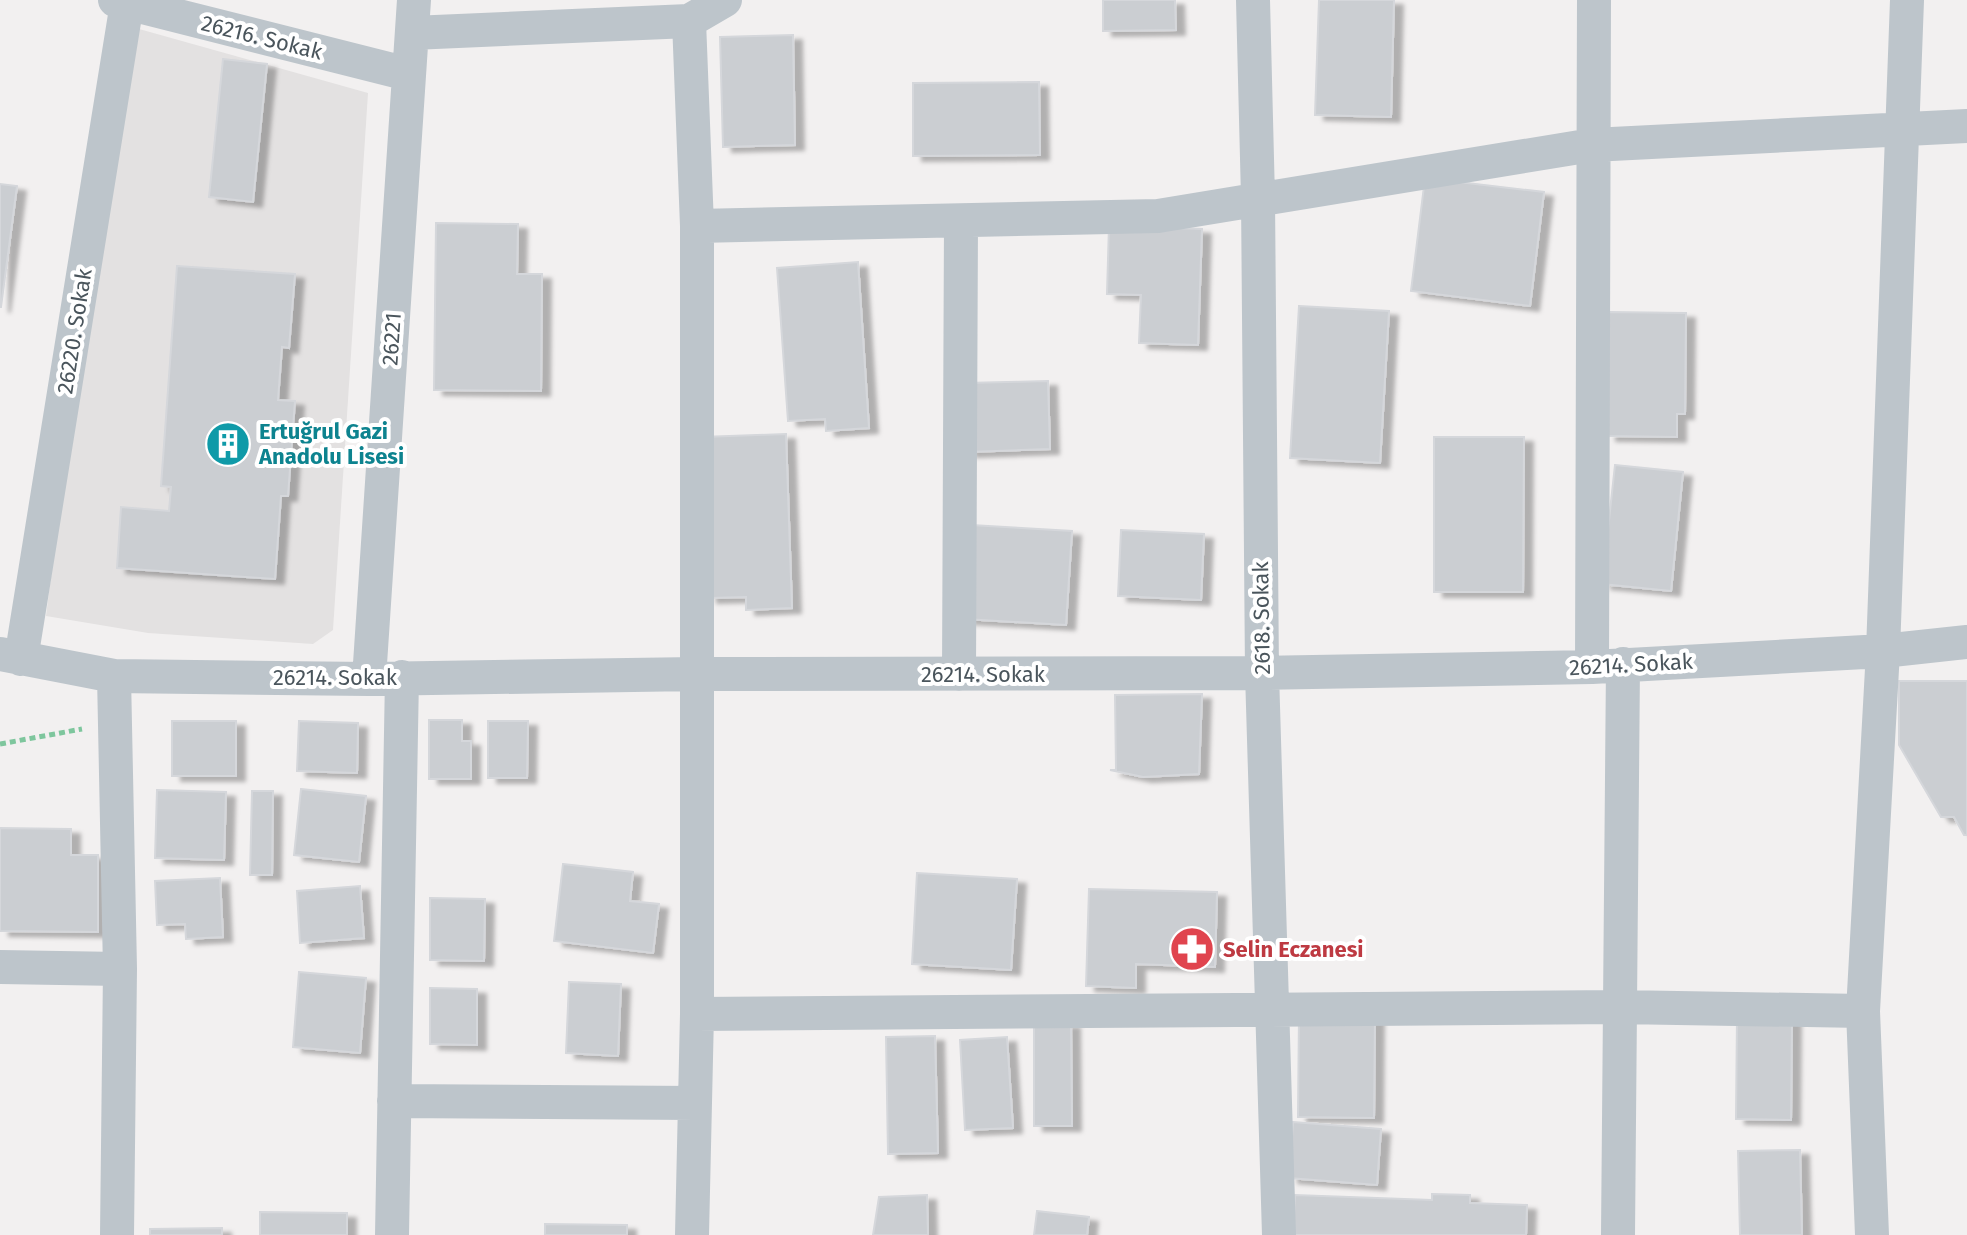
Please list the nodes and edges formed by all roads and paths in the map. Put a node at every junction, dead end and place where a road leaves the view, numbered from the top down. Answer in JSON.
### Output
{"nodes":[{"id":1,"x":725,"y":0,"type":"edge"},
{"id":2,"x":1253,"y":0,"type":"edge"},
{"id":3,"x":1594,"y":0,"type":"edge"},
{"id":4,"x":1907,"y":0,"type":"edge"},
{"id":5,"x":121,"y":2,"type":"edge"},
{"id":6,"x":413,"y":16,"type":"edge"},
{"id":7,"x":689,"y":21,"type":"junction"},
{"id":8,"x":408,"y":74,"type":"junction"},
{"id":9,"x":1967,"y":126,"type":"edge"},
{"id":10,"x":1904,"y":131,"type":"junction"},
{"id":11,"x":1592,"y":145,"type":"junction"},
{"id":12,"x":1258,"y":198,"type":"junction"},
{"id":13,"x":961,"y":222,"type":"junction"},
{"id":14,"x":697,"y":226,"type":"junction"},
{"id":15,"x":1967,"y":642,"type":"edge"},
{"id":16,"x":1883,"y":651,"type":"junction"},
{"id":17,"x":10,"y":656,"type":"edge"},
{"id":18,"x":1608,"y":666,"type":"junction"},
{"id":19,"x":1262,"y":673,"type":"junction"},
{"id":20,"x":696,"y":674,"type":"junction"},
{"id":21,"x":959,"y":674,"type":"junction"},
{"id":22,"x":114,"y":676,"type":"junction"},
{"id":23,"x":386,"y":678,"type":"junction"},
{"id":24,"x":116,"y":723,"type":"junction"},
{"id":25,"x":0,"y":744,"type":"edge"},
{"id":26,"x":0,"y":967,"type":"edge"},
{"id":27,"x":120,"y":969,"type":"junction"},
{"id":28,"x":1619,"y":1007,"type":"junction"},
{"id":29,"x":1274,"y":1009,"type":"junction"},
{"id":30,"x":1863,"y":1011,"type":"junction"},
{"id":31,"x":697,"y":1014,"type":"junction"},
{"id":32,"x":394,"y":1101,"type":"junction"},
{"id":33,"x":695,"y":1103,"type":"junction"},
{"id":34,"x":117,"y":1235,"type":"edge"},
{"id":35,"x":392,"y":1235,"type":"edge"},
{"id":36,"x":692,"y":1235,"type":"edge"},
{"id":37,"x":1279,"y":1235,"type":"edge"},
{"id":38,"x":1618,"y":1235,"type":"edge"},
{"id":39,"x":1872,"y":1235,"type":"edge"}],
"edges":[{"from":1,"to":7,"type":"street"},
{"from":2,"to":12,"type":"street","name":"2618. Sokak"},
{"from":3,"to":11,"type":"street"},
{"from":4,"to":10,"type":"street"},
{"from":5,"to":8,"type":"street","name":"26216. Sokak"},
{"from":5,"to":17,"type":"street","name":"26220. Sokak"},
{"from":6,"to":7,"type":"street"},
{"from":6,"to":8,"type":"street","name":"26221"},
{"from":7,"to":14,"type":"street"},
{"from":8,"to":23,"type":"street","name":"26221"},
{"from":9,"to":10,"type":"street"},
{"from":10,"to":11,"type":"street"},
{"from":10,"to":16,"type":"street"},
{"from":11,"to":12,"type":"street"},
{"from":11,"to":18,"type":"street"},
{"from":12,"to":13,"type":"street"},
{"from":12,"to":19,"type":"street","name":"2618. Sokak"},
{"from":13,"to":14,"type":"street"},
{"from":13,"to":21,"type":"street"},
{"from":14,"to":20,"type":"street"},
{"from":15,"to":16,"type":"street","name":"26214. Sokak"},
{"from":16,"to":18,"type":"street","name":"26214. Sokak"},
{"from":16,"to":30,"type":"street"},
{"from":17,"to":22,"type":"street","name":"26214. Sokak"},
{"from":18,"to":19,"type":"street","name":"26214. Sokak"},
{"from":18,"to":28,"type":"street"},
{"from":19,"to":21,"type":"street","name":"26214. Sokak"},
{"from":19,"to":29,"type":"street","name":"2618. Sokak"},
{"from":20,"to":21,"type":"street","name":"26214. Sokak"},
{"from":20,"to":23,"type":"street","name":"26214. Sokak"},
{"from":20,"to":31,"type":"street"},
{"from":22,"to":23,"type":"street","name":"26214. Sokak"},
{"from":22,"to":24,"type":"street"},
{"from":23,"to":32,"type":"street","name":"26221"},
{"from":24,"to":25,"type":"path"},
{"from":24,"to":27,"type":"street"},
{"from":26,"to":27,"type":"street"},
{"from":27,"to":34,"type":"street"},
{"from":28,"to":29,"type":"street"},
{"from":28,"to":30,"type":"street"},
{"from":28,"to":38,"type":"street"},
{"from":29,"to":31,"type":"street"},
{"from":29,"to":37,"type":"street","name":"2618. Sokak"},
{"from":30,"to":39,"type":"street"},
{"from":31,"to":33,"type":"street"},
{"from":32,"to":33,"type":"street"},
{"from":32,"to":35,"type":"street","name":"26221"},
{"from":33,"to":36,"type":"street"}]}
